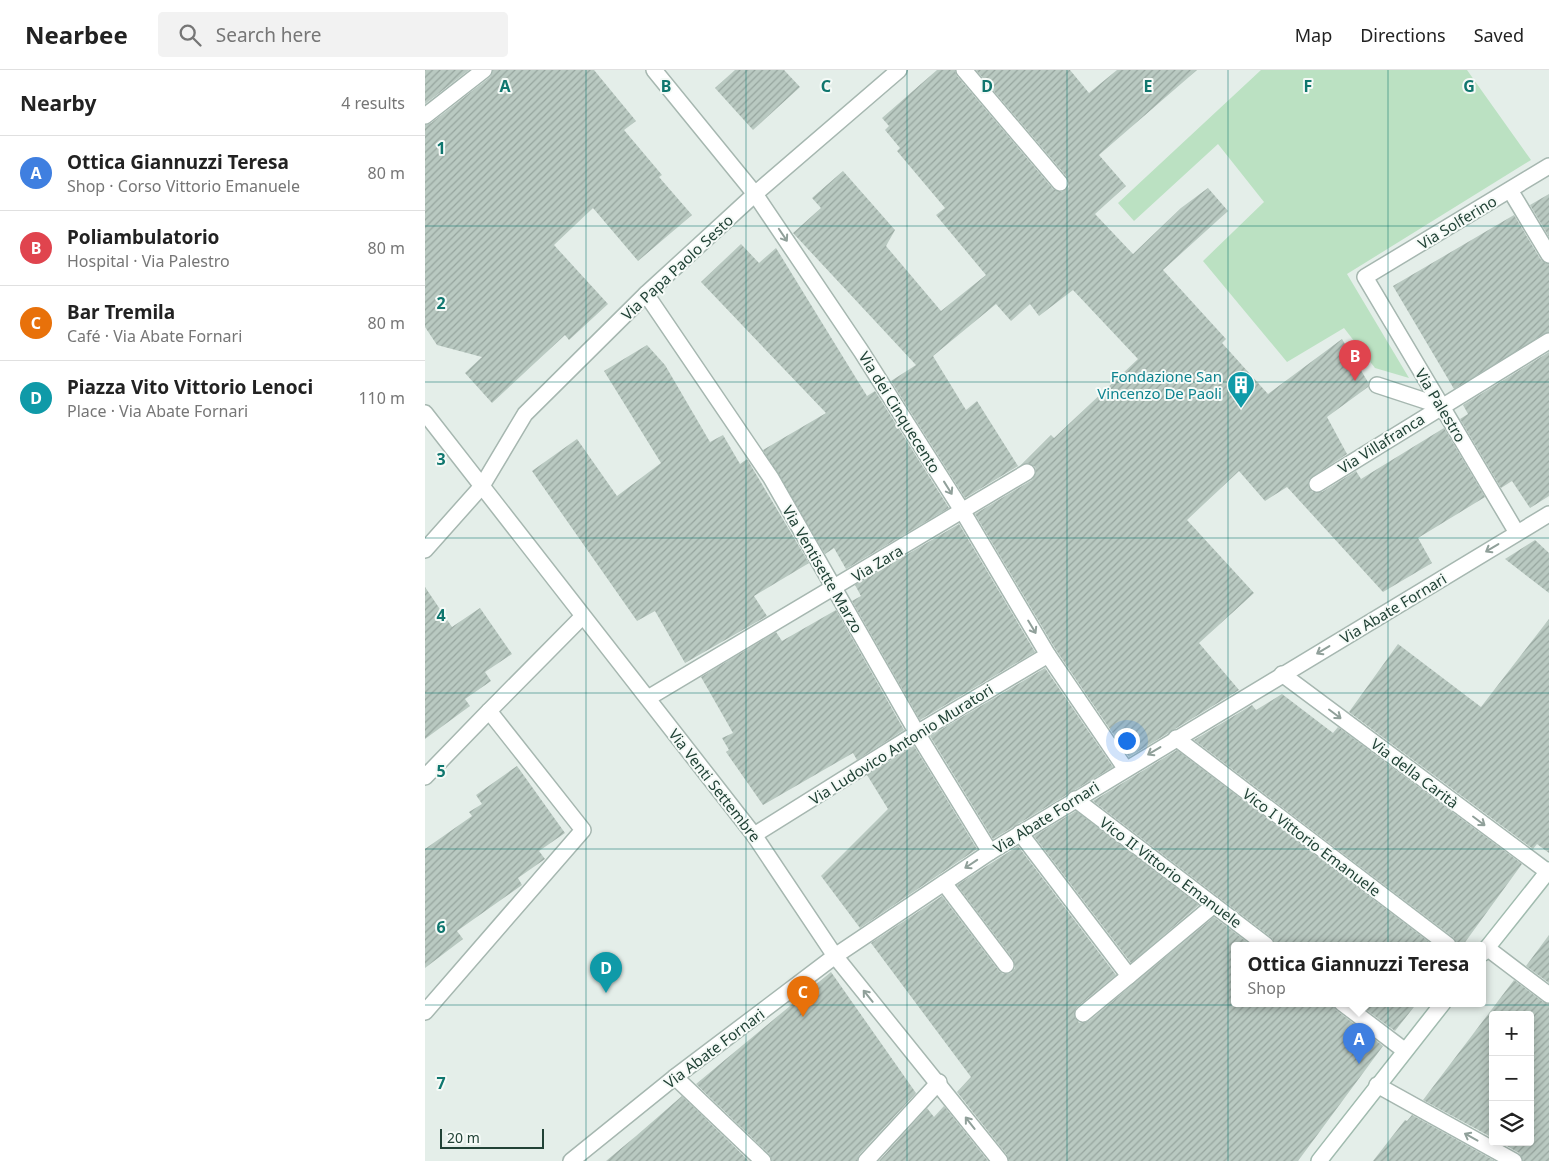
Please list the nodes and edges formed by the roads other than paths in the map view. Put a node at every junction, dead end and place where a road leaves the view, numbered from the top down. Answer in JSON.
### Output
{"nodes":[{"id":1,"x":484,"y":70,"type":"edge"},
{"id":2,"x":654,"y":70,"type":"edge"},
{"id":3,"x":899,"y":70,"type":"edge"},
{"id":4,"x":965,"y":70,"type":"edge"},
{"id":5,"x":425,"y":116,"type":"edge"},
{"id":6,"x":1549,"y":166,"type":"edge"},
{"id":7,"x":1060,"y":183,"type":"dead end"},
{"id":8,"x":1510,"y":190,"type":"junction"},
{"id":9,"x":755,"y":194,"type":"junction"},
{"id":10,"x":1549,"y":255,"type":"edge"},
{"id":11,"x":1365,"y":277,"type":"joint"},
{"id":12,"x":646,"y":294,"type":"junction"},
{"id":13,"x":1549,"y":341,"type":"edge"},
{"id":14,"x":1377,"y":385,"type":"dead end"},
{"id":15,"x":1441,"y":406,"type":"junction"},
{"id":16,"x":425,"y":413,"type":"edge"},
{"id":17,"x":1027,"y":472,"type":"dead end"},
{"id":18,"x":1317,"y":484,"type":"dead end"},
{"id":19,"x":482,"y":486,"type":"junction"},
{"id":20,"x":963,"y":512,"type":"junction"},
{"id":21,"x":1549,"y":514,"type":"edge"},
{"id":22,"x":1517,"y":533,"type":"junction"},
{"id":23,"x":425,"y":550,"type":"edge"},
{"id":24,"x":834,"y":588,"type":"junction"},
{"id":25,"x":583,"y":616,"type":"junction"},
{"id":26,"x":1048,"y":655,"type":"junction"},
{"id":27,"x":1282,"y":674,"type":"junction"},
{"id":28,"x":648,"y":698,"type":"junction"},
{"id":29,"x":489,"y":711,"type":"junction"},
{"id":30,"x":917,"y":733,"type":"junction"},
{"id":31,"x":1176,"y":738,"type":"junction"},
{"id":32,"x":1125,"y":768,"type":"junction"},
{"id":33,"x":425,"y":777,"type":"edge"},
{"id":34,"x":1075,"y":800,"type":"junction"},
{"id":35,"x":1020,"y":833,"type":"junction"},
{"id":36,"x":754,"y":835,"type":"junction"},
{"id":37,"x":989,"y":852,"type":"junction"},
{"id":38,"x":1548,"y":871,"type":"edge"},
{"id":39,"x":944,"y":882,"type":"junction"},
{"id":40,"x":1214,"y":905,"type":"junction"},
{"id":41,"x":1262,"y":942,"type":"edge"},
{"id":42,"x":1444,"y":942,"type":"edge"},
{"id":43,"x":1486,"y":950,"type":"edge"},
{"id":44,"x":1486,"y":952,"type":"edge"},
{"id":45,"x":835,"y":956,"type":"junction"},
{"id":46,"x":1006,"y":965,"type":"dead end"},
{"id":47,"x":1129,"y":976,"type":"junction"},
{"id":48,"x":1549,"y":995,"type":"edge"},
{"id":49,"x":1347,"y":1007,"type":"edge"},
{"id":50,"x":1440,"y":1007,"type":"edge"},
{"id":51,"x":425,"y":1012,"type":"edge"},
{"id":52,"x":1083,"y":1014,"type":"dead end"},
{"id":53,"x":1404,"y":1050,"type":"junction"},
{"id":54,"x":675,"y":1077,"type":"junction"},
{"id":55,"x":939,"y":1082,"type":"junction"},
{"id":56,"x":1377,"y":1085,"type":"junction"},
{"id":57,"x":572,"y":1161,"type":"edge"},
{"id":58,"x":763,"y":1161,"type":"edge"},
{"id":59,"x":866,"y":1161,"type":"edge"},
{"id":60,"x":1000,"y":1161,"type":"edge"},
{"id":61,"x":1319,"y":1161,"type":"edge"},
{"id":62,"x":1514,"y":1161,"type":"edge"}],
"edges":[{"from":1,"to":5,"type":"street"},
{"from":2,"to":9,"type":"street","name":"Via dei Cinquecento"},
{"from":3,"to":9,"type":"street","name":"Via Papa Paolo Sesto"},
{"from":4,"to":7,"type":"street"},
{"from":6,"to":8,"type":"street","name":"Via Solferino"},
{"from":8,"to":10,"type":"street"},
{"from":8,"to":11,"type":"street","name":"Via Solferino"},
{"from":9,"to":12,"type":"street","name":"Via Papa Paolo Sesto"},
{"from":9,"to":20,"type":"street","name":"Via dei Cinquecento","one_way":true},
{"from":11,"to":15,"type":"street","name":"Via Palestro"},
{"from":12,"to":19,"type":"street","name":"Via Papa Paolo Sesto"},
{"from":12,"to":24,"type":"street","name":"Via Ventisette Marzo"},
{"from":13,"to":15,"type":"street","name":"Via Villafranca"},
{"from":14,"to":15,"type":"street"},
{"from":15,"to":18,"type":"street","name":"Via Villafranca"},
{"from":15,"to":22,"type":"street","name":"Via Palestro"},
{"from":16,"to":19,"type":"street","name":"Via Venti Settembre"},
{"from":17,"to":20,"type":"street","name":"Via Zara"},
{"from":19,"to":23,"type":"street","name":"Via Papa Paolo Sesto"},
{"from":19,"to":25,"type":"street","name":"Via Venti Settembre"},
{"from":20,"to":24,"type":"street","name":"Via Zara"},
{"from":20,"to":26,"type":"street","name":"Via dei Cinquecento","one_way":true},
{"from":21,"to":22,"type":"street","name":"Via Abate Fornari"},
{"from":22,"to":27,"type":"street","name":"Via Abate Fornari","one_way":true},
{"from":24,"to":28,"type":"street","name":"Via Zara"},
{"from":24,"to":30,"type":"street","name":"Via Ventisette Marzo"},
{"from":25,"to":28,"type":"street","name":"Via Venti Settembre"},
{"from":25,"to":29,"type":"street"},
{"from":26,"to":30,"type":"street","name":"Via Ludovico Antonio Muratori"},
{"from":26,"to":32,"type":"street","name":"Via dei Cinquecento"},
{"from":27,"to":31,"type":"street","name":"Via Abate Fornari"},
{"from":27,"to":38,"type":"street","name":"Via della Carità","one_way":true},
{"from":28,"to":36,"type":"street","name":"Via Venti Settembre"},
{"from":29,"to":33,"type":"street"},
{"from":29,"to":51,"type":"street"},
{"from":30,"to":36,"type":"street","name":"Via Ludovico Antonio Muratori"},
{"from":30,"to":37,"type":"street","name":"Via Ventisette Marzo"},
{"from":31,"to":32,"type":"street","name":"Via Abate Fornari","one_way":true},
{"from":31,"to":42,"type":"street","name":"Vico I Vittorio Emanuele"},
{"from":32,"to":34,"type":"street","name":"Via Abate Fornari"},
{"from":34,"to":35,"type":"street","name":"Via Abate Fornari"},
{"from":34,"to":40,"type":"street","name":"Vico II Vittorio Emanuele"},
{"from":35,"to":37,"type":"street","name":"Via Abate Fornari"},
{"from":35,"to":47,"type":"street"},
{"from":36,"to":45,"type":"street","name":"Via Venti Settembre"},
{"from":37,"to":39,"type":"street","name":"Via Abate Fornari","one_way":true},
{"from":38,"to":43,"type":"street"},
{"from":39,"to":45,"type":"street","name":"Via Abate Fornari"},
{"from":39,"to":46,"type":"street"},
{"from":40,"to":41,"type":"street","name":"Vico II Vittorio Emanuele"},
{"from":40,"to":47,"type":"street"},
{"from":44,"to":48,"type":"street"},
{"from":45,"to":54,"type":"street","name":"Via Abate Fornari"},
{"from":55,"to":45,"type":"street","name":"Via Venti Settembre","one_way":true},
{"from":47,"to":52,"type":"street"},
{"from":49,"to":53,"type":"street"},
{"from":50,"to":53,"type":"street"},
{"from":53,"to":56,"type":"street"},
{"from":54,"to":57,"type":"street","name":"Via Abate Fornari"},
{"from":54,"to":58,"type":"street"},
{"from":55,"to":59,"type":"street"},
{"from":60,"to":55,"type":"street","name":"Via Venti Settembre","one_way":true},
{"from":56,"to":61,"type":"street"},
{"from":62,"to":56,"type":"street","one_way":true}]}
